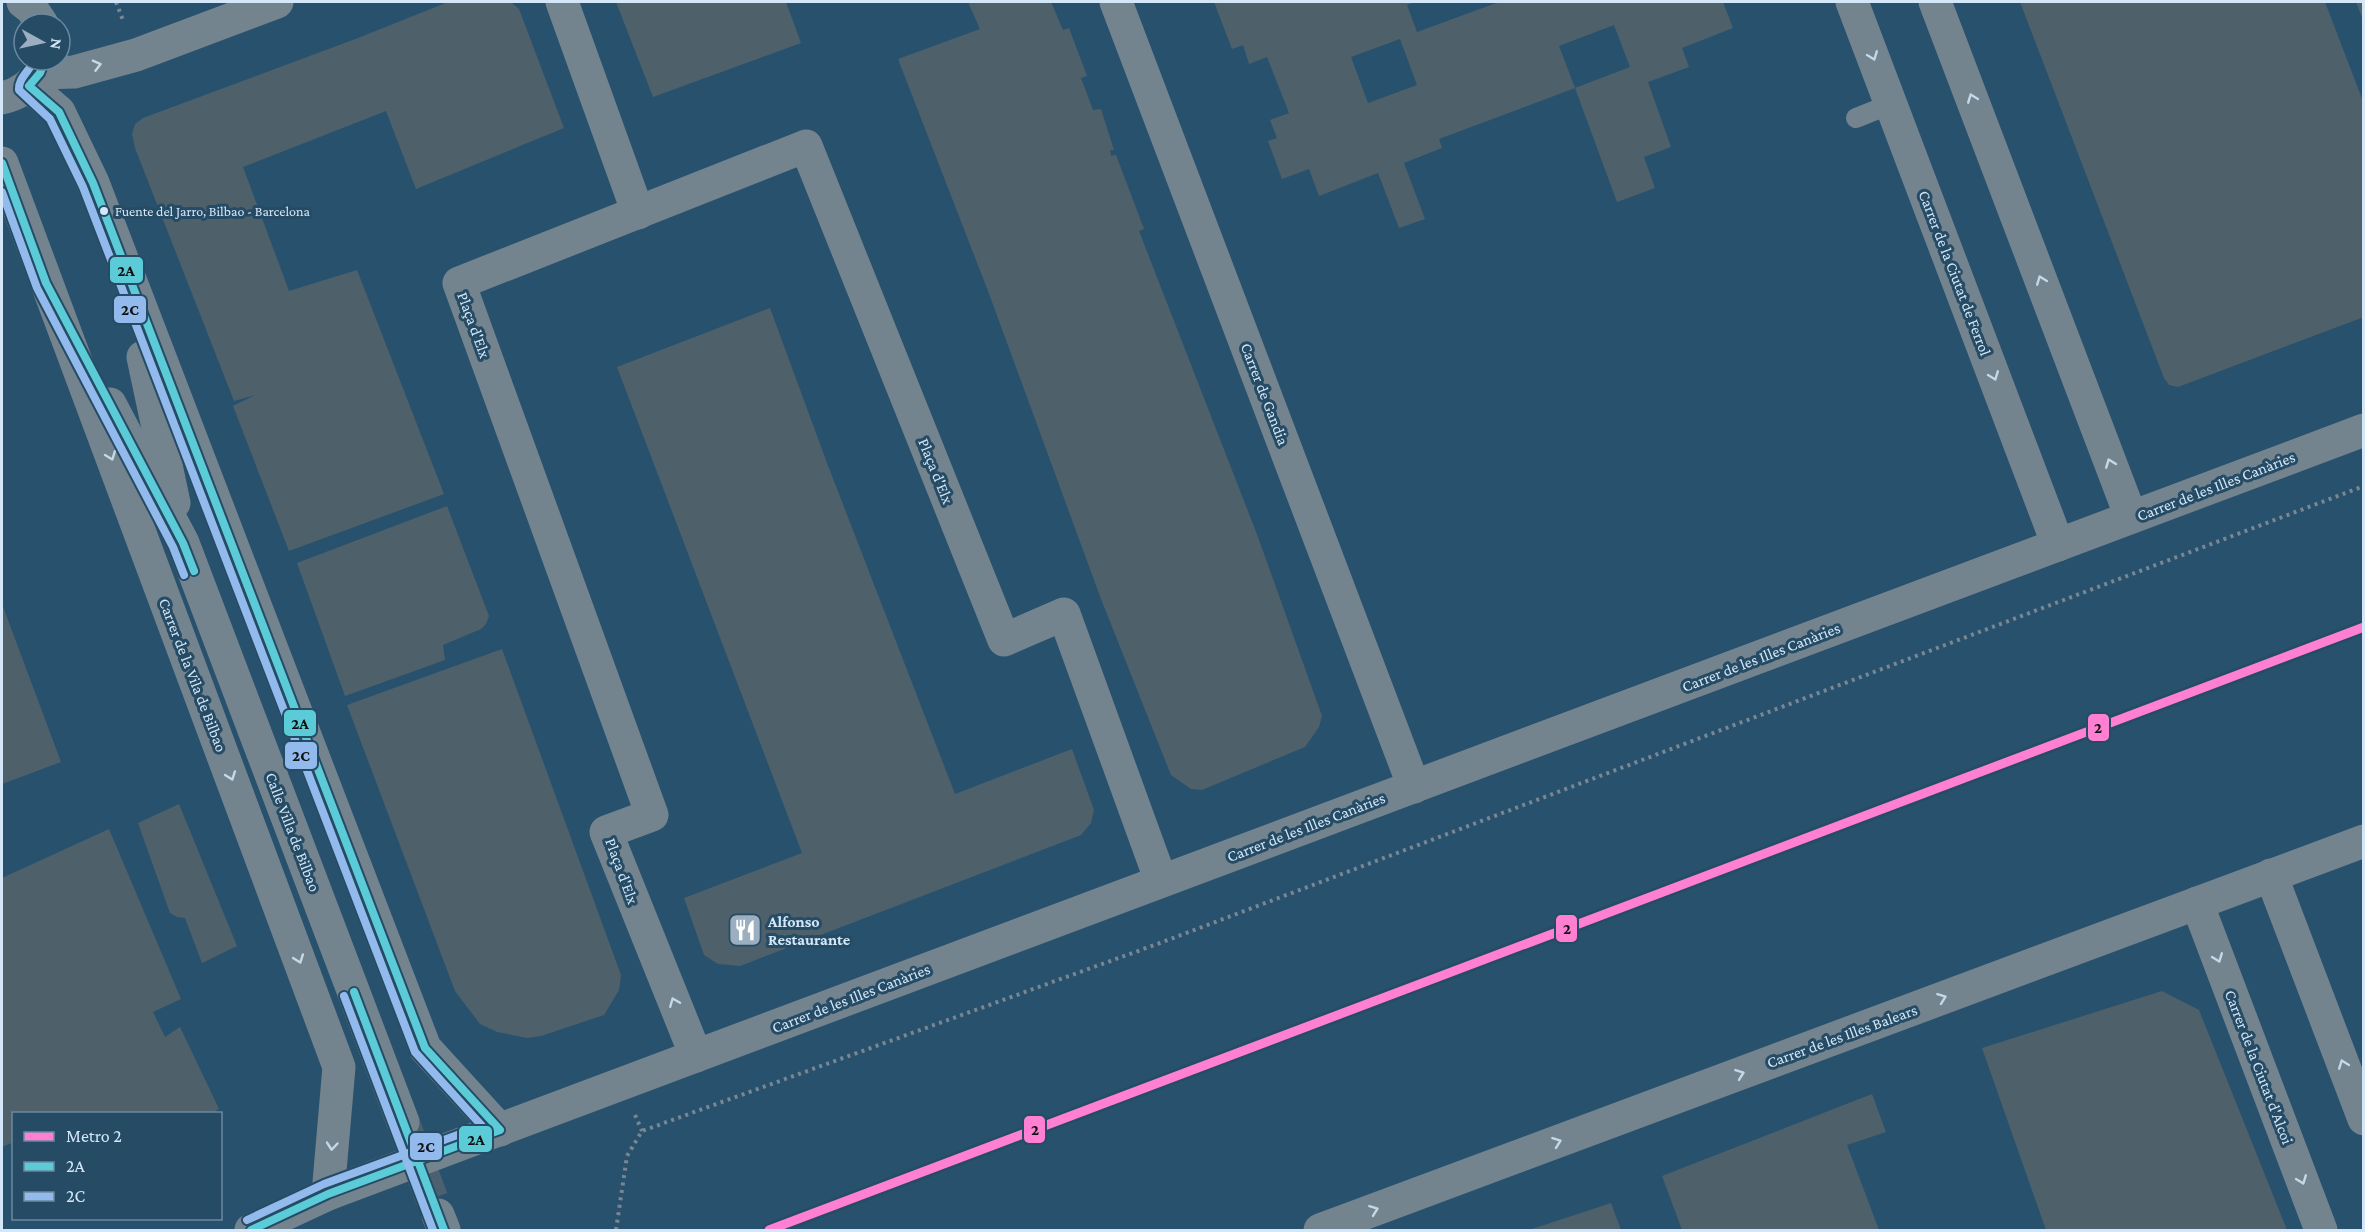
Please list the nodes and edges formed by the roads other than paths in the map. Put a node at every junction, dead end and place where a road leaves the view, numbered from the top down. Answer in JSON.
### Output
{"nodes":[{"id":1,"x":22,"y":2,"type":"edge"},
{"id":2,"x":277,"y":2,"type":"edge"},
{"id":3,"x":562,"y":2,"type":"edge"},
{"id":4,"x":1116,"y":2,"type":"edge"},
{"id":5,"x":1852,"y":2,"type":"edge"},
{"id":6,"x":1935,"y":2,"type":"edge"},
{"id":7,"x":34,"y":12,"type":"edge"},
{"id":8,"x":29,"y":79,"type":"edge"},
{"id":9,"x":1891,"y":104,"type":"junction"},
{"id":10,"x":1856,"y":118,"type":"dead end"},
{"id":11,"x":2,"y":163,"type":"edge"},
{"id":12,"x":638,"y":213,"type":"junction"},
{"id":13,"x":120,"y":252,"type":"junction"},
{"id":14,"x":46,"y":283,"type":"junction"},
{"id":15,"x":2364,"y":430,"type":"edge"},
{"id":16,"x":2131,"y":517,"type":"junction"},
{"id":17,"x":183,"y":543,"type":"junction"},
{"id":18,"x":2058,"y":545,"type":"junction"},
{"id":19,"x":1414,"y":787,"type":"junction"},
{"id":20,"x":2364,"y":841,"type":"edge"},
{"id":21,"x":2271,"y":875,"type":"junction"},
{"id":22,"x":1161,"y":882,"type":"junction"},
{"id":23,"x":2197,"y":903,"type":"junction"},
{"id":24,"x":696,"y":1056,"type":"junction"},
{"id":25,"x":2364,"y":1119,"type":"edge"},
{"id":26,"x":403,"y":1122,"type":"tunnel mouth"},
{"id":27,"x":500,"y":1130,"type":"junction"},
{"id":28,"x":328,"y":1194,"type":"junction"},
{"id":29,"x":251,"y":1230,"type":"edge"},
{"id":30,"x":1320,"y":1230,"type":"edge"},
{"id":31,"x":2321,"y":1230,"type":"edge"}],
"edges":[{"from":1,"to":7,"type":"street"},
{"from":8,"to":2,"type":"street","one_way":true},
{"from":3,"to":12,"type":"street"},
{"from":4,"to":19,"type":"street","name":"Carrer de Gandia"},
{"from":5,"to":9,"type":"street","name":"Carrer de la Ciutat de Ferrol","one_way":true},
{"from":16,"to":6,"type":"street","one_way":true},
{"from":8,"to":13,"type":"street"},
{"from":9,"to":10,"type":"lane"},
{"from":9,"to":18,"type":"street","name":"Carrer de la Ciutat de Ferrol","one_way":true},
{"from":11,"to":14,"type":"street","name":"Carrer de la Vila de Bilbao"},
{"from":12,"to":22,"type":"street","name":"Plaça d'Elx"},
{"from":24,"to":12,"type":"street","name":"Plaça d'Elx","one_way":true},
{"from":13,"to":17,"type":"street","name":"Calle Villa de Bilbao"},
{"from":13,"to":27,"type":"street"},
{"from":14,"to":17,"type":"street","name":"Calle Villa de Bilbao"},
{"from":14,"to":28,"type":"street","name":"Carrer de la Vila de Bilbao","one_way":true},
{"from":15,"to":16,"type":"street","name":"Carrer de les Illes Canàries"},
{"from":16,"to":18,"type":"street","name":"Carrer de les Illes Canàries"},
{"from":17,"to":26,"type":"street","name":"Calle Villa de Bilbao"},
{"from":18,"to":19,"type":"street","name":"Carrer de les Illes Canàries"},
{"from":19,"to":22,"type":"street","name":"Carrer de les Illes Canàries"},
{"from":20,"to":21,"type":"street","name":"Carrer de les Illes Balears"},
{"from":21,"to":23,"type":"street","name":"Carrer de les Illes Balears"},
{"from":25,"to":21,"type":"street","one_way":true},
{"from":22,"to":24,"type":"street","name":"Carrer de les Illes Canàries"},
{"from":30,"to":23,"type":"street","name":"Carrer de les Illes Balears","one_way":true},
{"from":23,"to":31,"type":"street","name":"Carrer de la Ciutat d'Alcoi","one_way":true},
{"from":24,"to":27,"type":"street","name":"Carrer de les Illes Canàries"},
{"from":27,"to":28,"type":"street","name":"Carrer de les Illes Canàries"},
{"from":28,"to":29,"type":"street","name":"Carrer de les Illes Canàries"}]}
